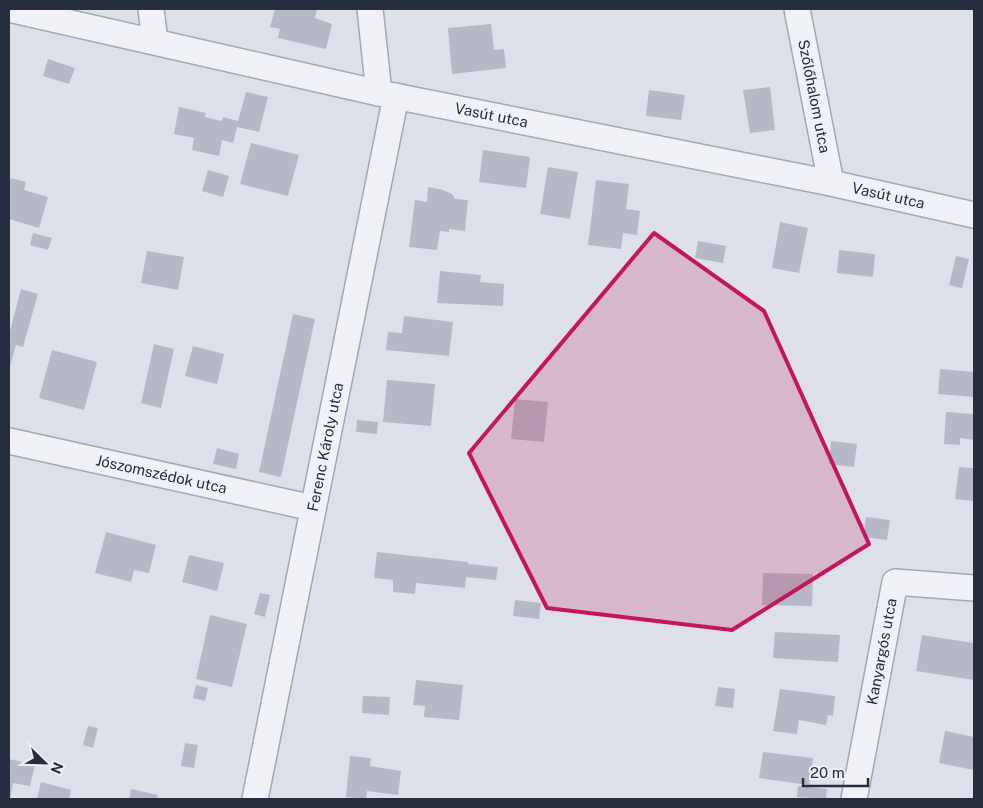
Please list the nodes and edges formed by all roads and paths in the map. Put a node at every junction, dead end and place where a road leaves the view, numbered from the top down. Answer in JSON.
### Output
{"nodes":[{"id":1,"x":9,"y":9,"type":"edge"},
{"id":2,"x":151,"y":9,"type":"edge"},
{"id":3,"x":370,"y":9,"type":"edge"},
{"id":4,"x":797,"y":9,"type":"edge"},
{"id":5,"x":155,"y":42,"type":"junction"},
{"id":6,"x":388,"y":94,"type":"junction"},
{"id":7,"x":831,"y":183,"type":"junction"},
{"id":8,"x":974,"y":216,"type":"edge"},
{"id":9,"x":9,"y":441,"type":"edge"},
{"id":10,"x":313,"y":508,"type":"junction"},
{"id":11,"x":974,"y":588,"type":"edge"},
{"id":12,"x":255,"y":799,"type":"edge"},
{"id":13,"x":854,"y":799,"type":"edge"}],
"edges":[{"from":1,"to":5,"type":"street","name":"Vasút utca"},
{"from":2,"to":5,"type":"street"},
{"from":3,"to":6,"type":"street","name":"Ferenc Károly utca"},
{"from":4,"to":7,"type":"street","name":"Szőlőhalom utca"},
{"from":5,"to":6,"type":"street","name":"Vasút utca"},
{"from":6,"to":7,"type":"street","name":"Vasút utca"},
{"from":6,"to":10,"type":"street","name":"Ferenc Károly utca"},
{"from":7,"to":8,"type":"street","name":"Vasút utca"},
{"from":9,"to":10,"type":"street","name":"Jószomszédok utca"},
{"from":10,"to":12,"type":"street","name":"Ferenc Károly utca"},
{"from":11,"to":13,"type":"street","name":"Kanyargós utca"}]}
